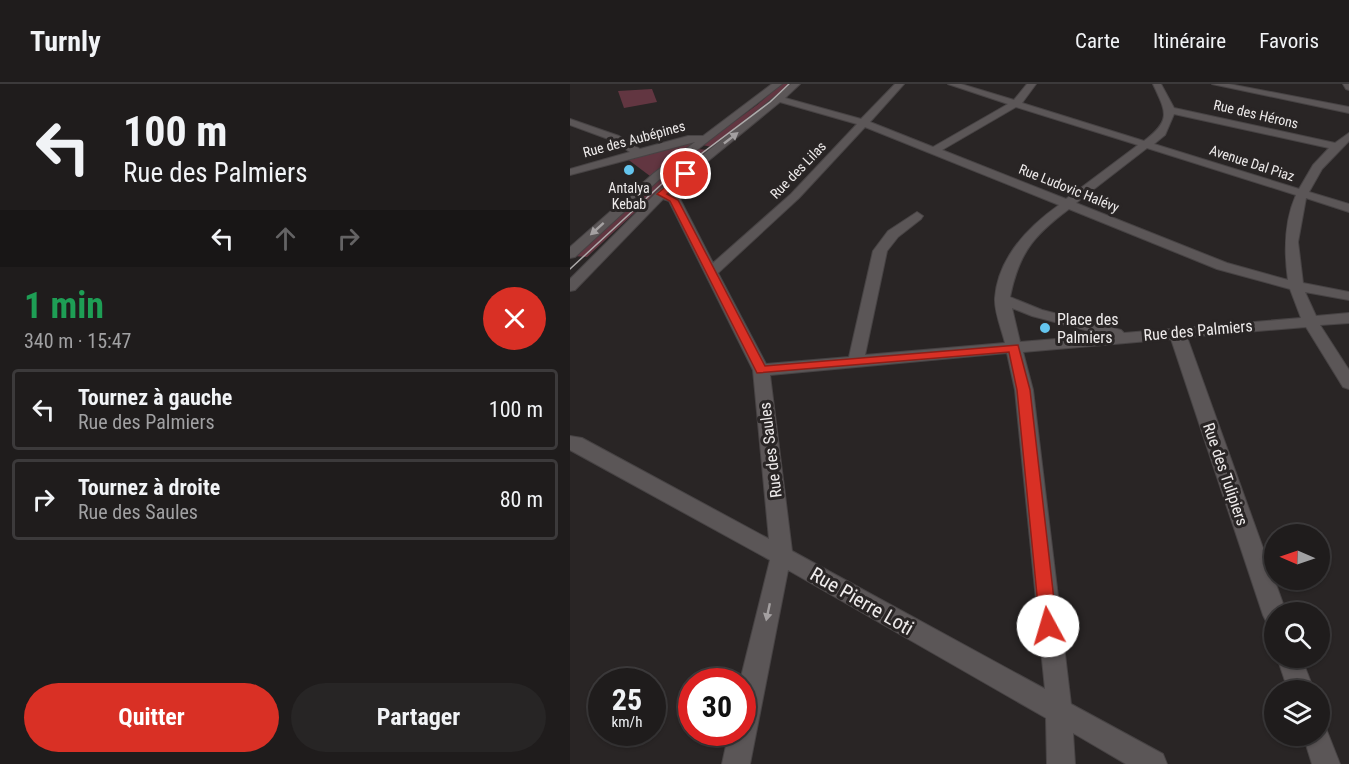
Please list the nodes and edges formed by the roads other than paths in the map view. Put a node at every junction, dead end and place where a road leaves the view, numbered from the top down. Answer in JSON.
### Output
{"nodes":[{"id":1,"x":778,"y":84,"type":"edge"},
{"id":2,"x":796,"y":84,"type":"edge"},
{"id":3,"x":900,"y":84,"type":"edge"},
{"id":4,"x":952,"y":84,"type":"edge"},
{"id":5,"x":1032,"y":84,"type":"edge"},
{"id":6,"x":1157,"y":84,"type":"edge"},
{"id":7,"x":1216,"y":84,"type":"edge"},
{"id":8,"x":780,"y":99,"type":"junction"},
{"id":9,"x":1017,"y":103,"type":"junction"},
{"id":10,"x":1170,"y":110,"type":"junction"},
{"id":11,"x":1349,"y":110,"type":"edge"},
{"id":12,"x":570,"y":122,"type":"edge"},
{"id":13,"x":864,"y":123,"type":"junction"},
{"id":14,"x":1349,"y":136,"type":"edge"},
{"id":15,"x":706,"y":139,"type":"junction"},
{"id":16,"x":1147,"y":144,"type":"junction"},
{"id":17,"x":1336,"y":146,"type":"junction"},
{"id":18,"x":935,"y":150,"type":"junction"},
{"id":19,"x":637,"y":153,"type":"junction"},
{"id":20,"x":570,"y":172,"type":"edge"},
{"id":21,"x":661,"y":194,"type":"junction"},
{"id":22,"x":1301,"y":194,"type":"junction"},
{"id":23,"x":1068,"y":204,"type":"junction"},
{"id":24,"x":1349,"y":208,"type":"edge"},
{"id":25,"x":917,"y":216,"type":"dead end"},
{"id":26,"x":570,"y":254,"type":"edge"},
{"id":27,"x":712,"y":271,"type":"junction"},
{"id":28,"x":573,"y":280,"type":"edge"},
{"id":29,"x":1296,"y":287,"type":"junction"},
{"id":30,"x":1349,"y":296,"type":"edge"},
{"id":31,"x":1002,"y":299,"type":"junction"},
{"id":32,"x":1349,"y":318,"type":"edge"},
{"id":33,"x":1312,"y":320,"type":"junction"},
{"id":34,"x":1177,"y":332,"type":"junction"},
{"id":35,"x":1129,"y":336,"type":"junction"},
{"id":36,"x":1014,"y":348,"type":"junction"},
{"id":37,"x":856,"y":361,"type":"junction"},
{"id":38,"x":761,"y":370,"type":"junction"},
{"id":39,"x":1349,"y":383,"type":"edge"},
{"id":40,"x":570,"y":443,"type":"edge"},
{"id":41,"x":783,"y":556,"type":"junction"},
{"id":42,"x":1270,"y":602,"type":"edge"},
{"id":43,"x":756,"y":668,"type":"edge"},
{"id":44,"x":1057,"y":711,"type":"junction"},
{"id":45,"x":739,"y":746,"type":"edge"},
{"id":46,"x":1320,"y":746,"type":"edge"},
{"id":47,"x":736,"y":764,"type":"edge"},
{"id":48,"x":1061,"y":764,"type":"edge"},
{"id":49,"x":1153,"y":764,"type":"edge"},
{"id":50,"x":1326,"y":764,"type":"edge"}],
"edges":[{"from":1,"to":15,"type":"street"},
{"from":2,"to":8,"type":"street"},
{"from":3,"to":13,"type":"street","name":"Rue des Lilas"},
{"from":4,"to":9,"type":"street","name":"Avenue Dal Piaz"},
{"from":5,"to":9,"type":"street"},
{"from":6,"to":10,"type":"street"},
{"from":7,"to":11,"type":"street"},
{"from":8,"to":13,"type":"street","name":"Rue Ludovic Halévy"},
{"from":21,"to":8,"type":"street","one_way":true},
{"from":9,"to":16,"type":"street","name":"Avenue Dal Piaz"},
{"from":9,"to":18,"type":"street"},
{"from":10,"to":16,"type":"street"},
{"from":10,"to":17,"type":"street","name":"Rue des Hérons"},
{"from":12,"to":19,"type":"street"},
{"from":13,"to":18,"type":"street","name":"Rue Ludovic Halévy"},
{"from":13,"to":27,"type":"street","name":"Rue des Lilas"},
{"from":14,"to":17,"type":"street"},
{"from":15,"to":19,"type":"street","name":"Rue des Aubépines"},
{"from":15,"to":26,"type":"street","one_way":true},
{"from":16,"to":22,"type":"street","name":"Avenue Dal Piaz"},
{"from":16,"to":23,"type":"street"},
{"from":17,"to":22,"type":"street"},
{"from":18,"to":23,"type":"street","name":"Rue Ludovic Halévy"},
{"from":19,"to":20,"type":"street","name":"Rue des Aubépines"},
{"from":21,"to":27,"type":"street","name":"Rue des Saules"},
{"from":21,"to":28,"type":"street"},
{"from":22,"to":24,"type":"street","name":"Avenue Dal Piaz"},
{"from":22,"to":29,"type":"street"},
{"from":23,"to":29,"type":"street","name":"Rue Ludovic Halévy"},
{"from":23,"to":31,"type":"street"},
{"from":25,"to":37,"type":"street"},
{"from":27,"to":38,"type":"street","name":"Rue des Saules"},
{"from":29,"to":30,"type":"street","name":"Rue Ludovic Halévy"},
{"from":29,"to":33,"type":"street"},
{"from":31,"to":35,"type":"street"},
{"from":31,"to":36,"type":"street"},
{"from":32,"to":33,"type":"street","name":"Rue des Palmiers"},
{"from":33,"to":34,"type":"street","name":"Rue des Palmiers"},
{"from":33,"to":39,"type":"street"},
{"from":34,"to":35,"type":"street","name":"Rue des Palmiers"},
{"from":34,"to":42,"type":"street","name":"Rue des Tulipiers"},
{"from":35,"to":36,"type":"street","name":"Rue des Palmiers"},
{"from":36,"to":37,"type":"street","name":"Rue des Palmiers"},
{"from":36,"to":44,"type":"street"},
{"from":37,"to":38,"type":"street","name":"Rue des Palmiers"},
{"from":38,"to":41,"type":"street","name":"Rue des Saules"},
{"from":40,"to":41,"type":"street","name":"Rue Pierre Loti"},
{"from":41,"to":43,"type":"street","one_way":true},
{"from":41,"to":44,"type":"street","name":"Rue Pierre Loti"},
{"from":44,"to":48,"type":"street"},
{"from":44,"to":49,"type":"street","name":"Rue Pierre Loti"},
{"from":45,"to":47,"type":"street"},
{"from":46,"to":50,"type":"street"}]}
